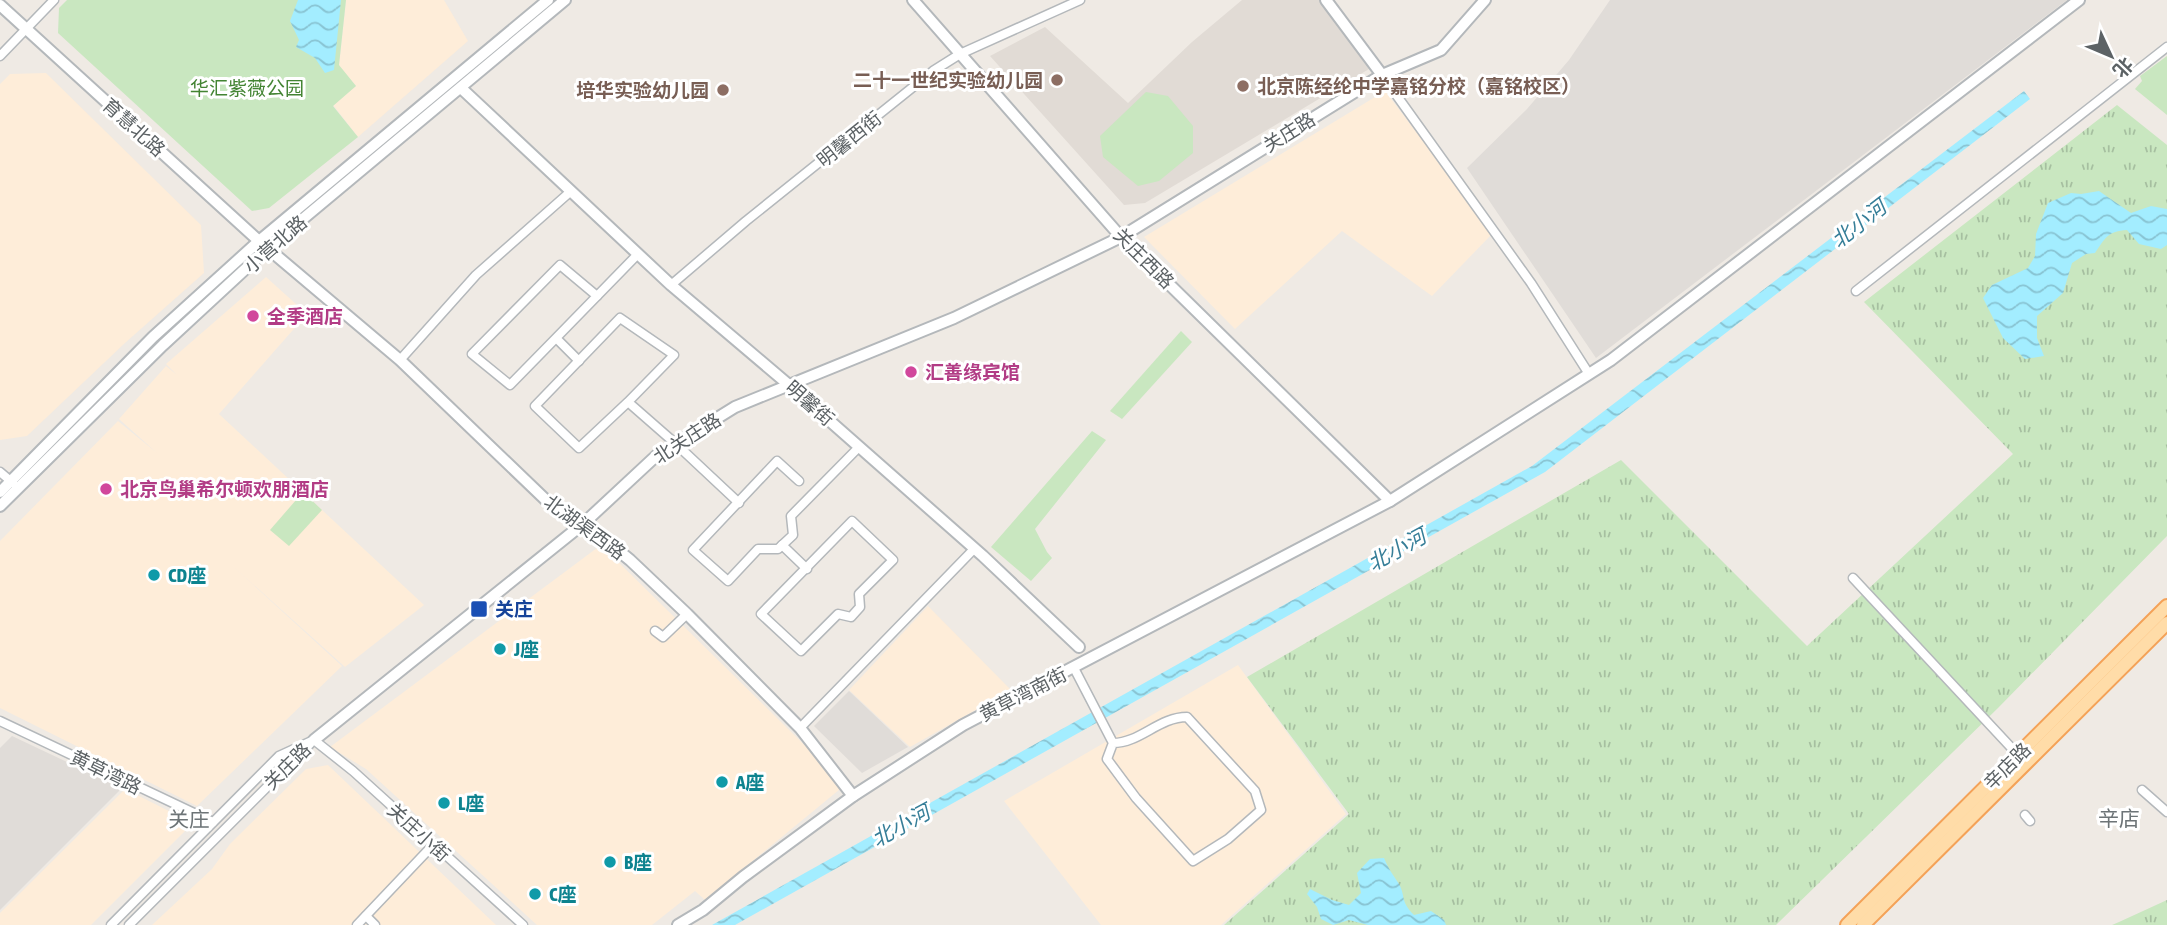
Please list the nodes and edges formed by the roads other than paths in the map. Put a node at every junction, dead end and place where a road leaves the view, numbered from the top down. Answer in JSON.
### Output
{"nodes":[{"id":1,"x":54,"y":0,"type":"edge"},
{"id":2,"x":548,"y":0,"type":"edge"},
{"id":3,"x":565,"y":0,"type":"edge"},
{"id":4,"x":913,"y":0,"type":"edge"},
{"id":5,"x":1080,"y":0,"type":"edge"},
{"id":6,"x":1326,"y":0,"type":"edge"},
{"id":7,"x":1485,"y":0,"type":"edge"},
{"id":8,"x":2079,"y":0,"type":"edge"},
{"id":9,"x":1,"y":8,"type":"edge"},
{"id":10,"x":26,"y":30,"type":"junction"},
{"id":11,"x":2167,"y":47,"type":"edge"},
{"id":12,"x":960,"y":54,"type":"junction"},
{"id":13,"x":0,"y":56,"type":"edge"},
{"id":14,"x":1382,"y":75,"type":"junction"},
{"id":15,"x":461,"y":88,"type":"junction"},
{"id":16,"x":570,"y":192,"type":"junction"},
{"id":17,"x":1121,"y":237,"type":"junction"},
{"id":18,"x":264,"y":244,"type":"junction"},
{"id":19,"x":638,"y":254,"type":"junction"},
{"id":20,"x":671,"y":285,"type":"junction"},
{"id":21,"x":1856,"y":291,"type":"dead end"},
{"id":22,"x":597,"y":296,"type":"junction"},
{"id":23,"x":556,"y":338,"type":"junction"},
{"id":24,"x":400,"y":360,"type":"junction"},
{"id":25,"x":579,"y":361,"type":"junction"},
{"id":26,"x":1588,"y":374,"type":"junction"},
{"id":27,"x":789,"y":385,"type":"junction"},
{"id":28,"x":628,"y":402,"type":"junction"},
{"id":29,"x":676,"y":444,"type":"junction"},
{"id":30,"x":859,"y":447,"type":"junction"},
{"id":31,"x":0,"y":472,"type":"edge"},
{"id":32,"x":799,"y":481,"type":"dead end"},
{"id":33,"x":14,"y":484,"type":"junction"},
{"id":34,"x":0,"y":492,"type":"edge"},
{"id":35,"x":1390,"y":501,"type":"junction"},
{"id":36,"x":739,"y":503,"type":"junction"},
{"id":37,"x":0,"y":506,"type":"edge"},
{"id":38,"x":584,"y":523,"type":"junction"},
{"id":39,"x":782,"y":545,"type":"junction"},
{"id":40,"x":974,"y":549,"type":"junction"},
{"id":41,"x":807,"y":569,"type":"junction"},
{"id":42,"x":1853,"y":578,"type":"dead end"},
{"id":43,"x":2167,"y":606,"type":"edge"},
{"id":44,"x":687,"y":614,"type":"junction"},
{"id":45,"x":2167,"y":623,"type":"edge"},
{"id":46,"x":655,"y":631,"type":"dead end"},
{"id":47,"x":1079,"y":647,"type":"dead end"},
{"id":48,"x":1074,"y":668,"type":"junction"},
{"id":49,"x":0,"y":721,"type":"edge"},
{"id":50,"x":800,"y":728,"type":"junction"},
{"id":51,"x":314,"y":740,"type":"junction"},
{"id":52,"x":1113,"y":743,"type":"junction"},
{"id":53,"x":2022,"y":759,"type":"junction"},
{"id":54,"x":2142,"y":790,"type":"dead end"},
{"id":55,"x":853,"y":796,"type":"junction"},
{"id":56,"x":2167,"y":812,"type":"edge"},
{"id":57,"x":213,"y":822,"type":"junction"},
{"id":58,"x":433,"y":845,"type":"junction"},
{"id":59,"x":366,"y":916,"type":"junction"},
{"id":60,"x":111,"y":925,"type":"edge"},
{"id":61,"x":129,"y":925,"type":"edge"},
{"id":62,"x":357,"y":925,"type":"edge"},
{"id":63,"x":375,"y":925,"type":"edge"},
{"id":64,"x":523,"y":925,"type":"edge"},
{"id":65,"x":678,"y":925,"type":"edge"},
{"id":66,"x":1847,"y":925,"type":"edge"},
{"id":67,"x":1863,"y":925,"type":"edge"}],
"edges":[{"from":1,"to":10,"type":"street"},
{"from":2,"to":18,"type":"street","name":"小营北路"},
{"from":3,"to":15,"type":"street","name":"小营北路"},
{"from":4,"to":12,"type":"street","name":"关庄西路"},
{"from":5,"to":12,"type":"street","name":"明馨西街"},
{"from":6,"to":14,"type":"street"},
{"from":7,"to":14,"type":"street","name":"关庄路"},
{"from":8,"to":26,"type":"street","name":"黄草湾南街"},
{"from":9,"to":10,"type":"street","name":"育慧北路"},
{"from":10,"to":13,"type":"street"},
{"from":10,"to":18,"type":"street","name":"育慧北路"},
{"from":11,"to":21,"type":"street"},
{"from":12,"to":17,"type":"street","name":"关庄西路"},
{"from":12,"to":20,"type":"street","name":"明馨西街"},
{"from":14,"to":17,"type":"street","name":"关庄路"},
{"from":14,"to":26,"type":"street"},
{"from":15,"to":16,"type":"street","name":"明馨街"},
{"from":15,"to":18,"type":"street","name":"小营北路"},
{"from":16,"to":19,"type":"street","name":"明馨街"},
{"from":16,"to":24,"type":"street"},
{"from":17,"to":27,"type":"street","name":"北关庄路"},
{"from":17,"to":35,"type":"street","name":"关庄西路"},
{"from":18,"to":24,"type":"street","name":"北湖渠西路"},
{"from":18,"to":33,"type":"street","name":"小营北路"},
{"from":19,"to":20,"type":"street","name":"明馨街"},
{"from":19,"to":22,"type":"street"},
{"from":20,"to":27,"type":"street","name":"明馨街"},
{"from":22,"to":23,"type":"street"},
{"from":22,"to":23,"type":"street"},
{"from":23,"to":25,"type":"street"},
{"from":24,"to":38,"type":"street","name":"北湖渠西路"},
{"from":25,"to":28,"type":"street"},
{"from":25,"to":28,"type":"street"},
{"from":26,"to":35,"type":"street","name":"黄草湾南街"},
{"from":27,"to":29,"type":"street","name":"北关庄路"},
{"from":27,"to":30,"type":"street","name":"明馨街"},
{"from":28,"to":29,"type":"street"},
{"from":29,"to":36,"type":"street"},
{"from":29,"to":38,"type":"street","name":"北关庄路"},
{"from":30,"to":39,"type":"street"},
{"from":30,"to":40,"type":"street","name":"明馨街"},
{"from":31,"to":33,"type":"street"},
{"from":32,"to":36,"type":"street"},
{"from":33,"to":34,"type":"street","name":"小营北路"},
{"from":33,"to":37,"type":"street","name":"小营北路"},
{"from":35,"to":48,"type":"street","name":"黄草湾南街"},
{"from":36,"to":39,"type":"street"},
{"from":38,"to":44,"type":"street","name":"北湖渠西路"},
{"from":38,"to":51,"type":"street","name":"北关庄路"},
{"from":39,"to":41,"type":"street"},
{"from":40,"to":47,"type":"street","name":"明馨街"},
{"from":40,"to":50,"type":"street"},
{"from":41,"to":41,"type":"street"},
{"from":42,"to":53,"type":"street"},
{"from":43,"to":53,"type":"main road","name":"辛店路"},
{"from":44,"to":46,"type":"street"},
{"from":44,"to":50,"type":"street","name":"北湖渠西路"},
{"from":45,"to":53,"type":"main road","name":"辛店路"},
{"from":48,"to":52,"type":"street"},
{"from":48,"to":55,"type":"street","name":"黄草湾南街"},
{"from":49,"to":57,"type":"street","name":"黄草湾路"},
{"from":50,"to":55,"type":"street","name":"北湖渠西路"},
{"from":51,"to":57,"type":"street","name":"关庄路"},
{"from":51,"to":58,"type":"street","name":"关庄小街"},
{"from":51,"to":61,"type":"street","name":"关庄路"},
{"from":52,"to":52,"type":"street"},
{"from":53,"to":66,"type":"main road","name":"辛店路"},
{"from":53,"to":67,"type":"main road","name":"辛店路"},
{"from":54,"to":56,"type":"street"},
{"from":55,"to":65,"type":"street","name":"黄草湾南街"},
{"from":57,"to":60,"type":"street","name":"关庄路"},
{"from":58,"to":59,"type":"street"},
{"from":58,"to":64,"type":"street","name":"关庄小街"},
{"from":59,"to":62,"type":"street"},
{"from":59,"to":63,"type":"street"}]}
